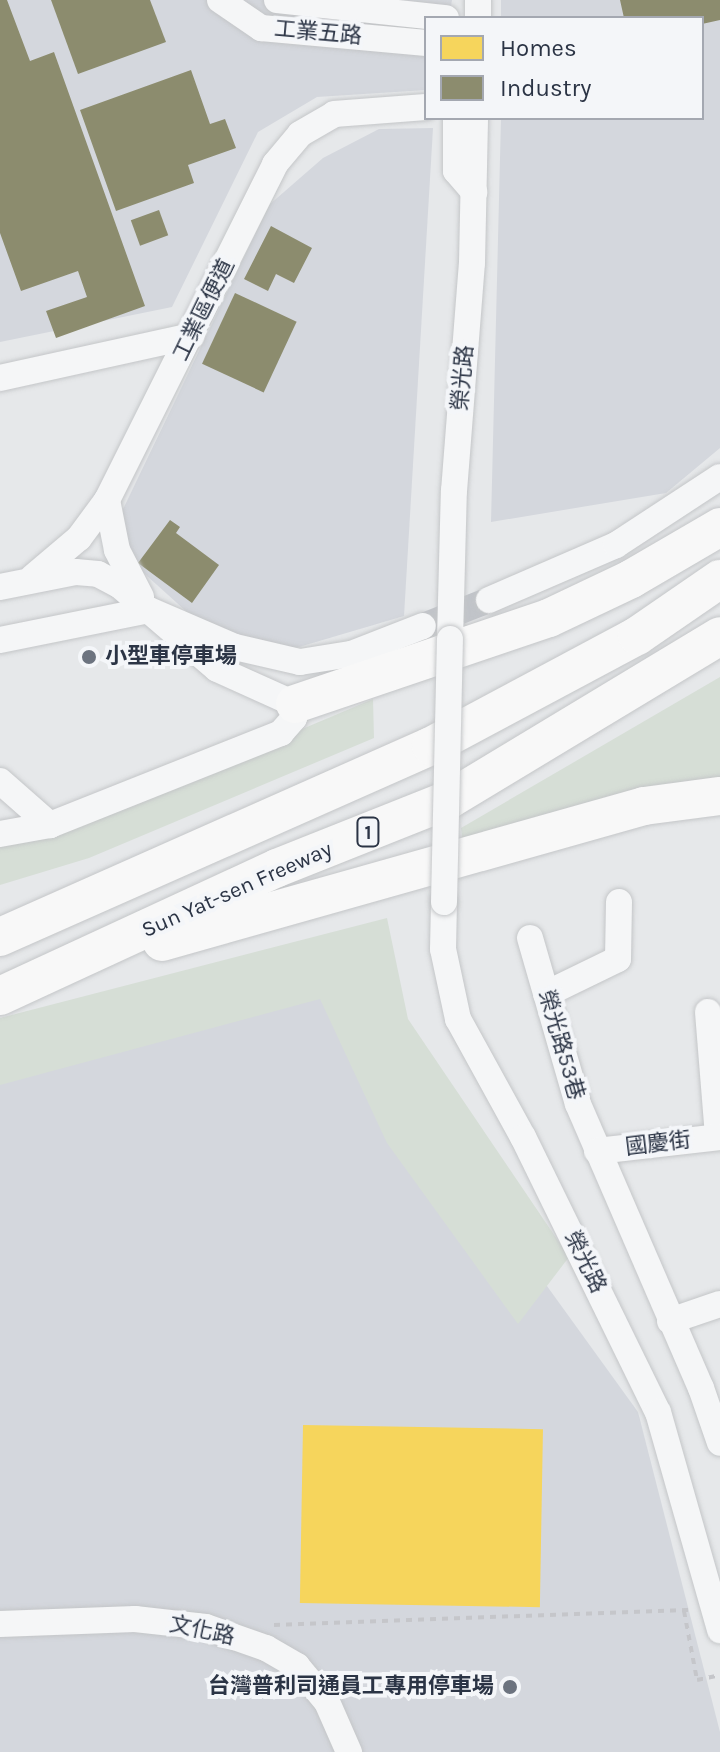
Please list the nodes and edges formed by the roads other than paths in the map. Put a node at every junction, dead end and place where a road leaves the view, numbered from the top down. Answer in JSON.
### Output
{"nodes":[{"id":1,"x":220,"y":0,"type":"edge"},
{"id":2,"x":277,"y":0,"type":"edge"},
{"id":3,"x":427,"y":16,"type":"edge"},
{"id":4,"x":424,"y":43,"type":"edge"},
{"id":5,"x":424,"y":99,"type":"edge"},
{"id":6,"x":424,"y":107,"type":"edge"},
{"id":7,"x":456,"y":120,"type":"edge"},
{"id":8,"x":475,"y":120,"type":"edge"},
{"id":9,"x":474,"y":192,"type":"junction"},
{"id":10,"x":205,"y":309,"type":"junction"},
{"id":11,"x":191,"y":336,"type":"junction"},
{"id":12,"x":0,"y":378,"type":"edge"},
{"id":13,"x":720,"y":477,"type":"edge"},
{"id":14,"x":107,"y":500,"type":"junction"},
{"id":15,"x":720,"y":527,"type":"edge"},
{"id":16,"x":720,"y":579,"type":"edge"},
{"id":17,"x":27,"y":581,"type":"junction"},
{"id":18,"x":0,"y":587,"type":"edge"},
{"id":19,"x":489,"y":600,"type":"tunnel mouth"},
{"id":20,"x":149,"y":610,"type":"junction"},
{"id":21,"x":423,"y":626,"type":"tunnel mouth"},
{"id":22,"x":720,"y":636,"type":"edge"},
{"id":23,"x":0,"y":640,"type":"edge"},
{"id":24,"x":295,"y":704,"type":"junction"},
{"id":25,"x":0,"y":781,"type":"edge"},
{"id":26,"x":720,"y":796,"type":"edge"},
{"id":27,"x":50,"y":825,"type":"junction"},
{"id":28,"x":0,"y":834,"type":"edge"},
{"id":29,"x":619,"y":902,"type":"dead end"},
{"id":30,"x":0,"y":937,"type":"edge"},
{"id":31,"x":530,"y":938,"type":"dead end"},
{"id":32,"x":15,"y":990,"type":"edge"},
{"id":33,"x":546,"y":994,"type":"junction"},
{"id":34,"x":708,"y":1012,"type":"dead end"},
{"id":35,"x":719,"y":1137,"type":"edge"},
{"id":36,"x":597,"y":1151,"type":"junction"},
{"id":37,"x":720,"y":1304,"type":"edge"},
{"id":38,"x":670,"y":1321,"type":"junction"},
{"id":39,"x":719,"y":1437,"type":"edge"},
{"id":40,"x":718,"y":1620,"type":"edge"},
{"id":41,"x":0,"y":1624,"type":"edge"},
{"id":42,"x":349,"y":1752,"type":"edge"}],
"edges":[{"from":1,"to":4,"type":"street","name":"工業五路"},
{"from":2,"to":3,"type":"street","name":"工業五路"},
{"from":5,"to":10,"type":"street"},
{"from":6,"to":10,"type":"street","name":"工業區便道"},
{"from":7,"to":9,"type":"street"},
{"from":8,"to":9,"type":"street","name":"榮光路"},
{"from":9,"to":40,"type":"street","name":"榮光路","bridge":true},
{"from":10,"to":11,"type":"street","name":"工業區便道"},
{"from":11,"to":12,"type":"street"},
{"from":11,"to":14,"type":"street","name":"工業區便道"},
{"from":13,"to":19,"type":"street"},
{"from":14,"to":17,"type":"street","name":"工業區便道"},
{"from":14,"to":20,"type":"street"},
{"from":15,"to":24,"type":"highway"},
{"from":16,"to":30,"type":"highway","number":"1"},
{"from":17,"to":18,"type":"street"},
{"from":17,"to":20,"type":"street"},
{"from":20,"to":21,"type":"street"},
{"from":20,"to":23,"type":"street"},
{"from":20,"to":24,"type":"street"},
{"from":22,"to":32,"type":"highway","name":"Sun Yat-sen Freeway","number":"1"},
{"from":24,"to":27,"type":"street"},
{"from":25,"to":27,"type":"street"},
{"from":26,"to":32,"type":"highway"},
{"from":27,"to":28,"type":"street"},
{"from":29,"to":33,"type":"street"},
{"from":31,"to":33,"type":"street","name":"榮光路53巷"},
{"from":33,"to":36,"type":"street","name":"榮光路53巷"},
{"from":34,"to":35,"type":"street"},
{"from":35,"to":36,"type":"street","name":"國慶街"},
{"from":36,"to":38,"type":"street"},
{"from":37,"to":38,"type":"street"},
{"from":38,"to":39,"type":"street"},
{"from":41,"to":42,"type":"street","name":"文化路"}]}
